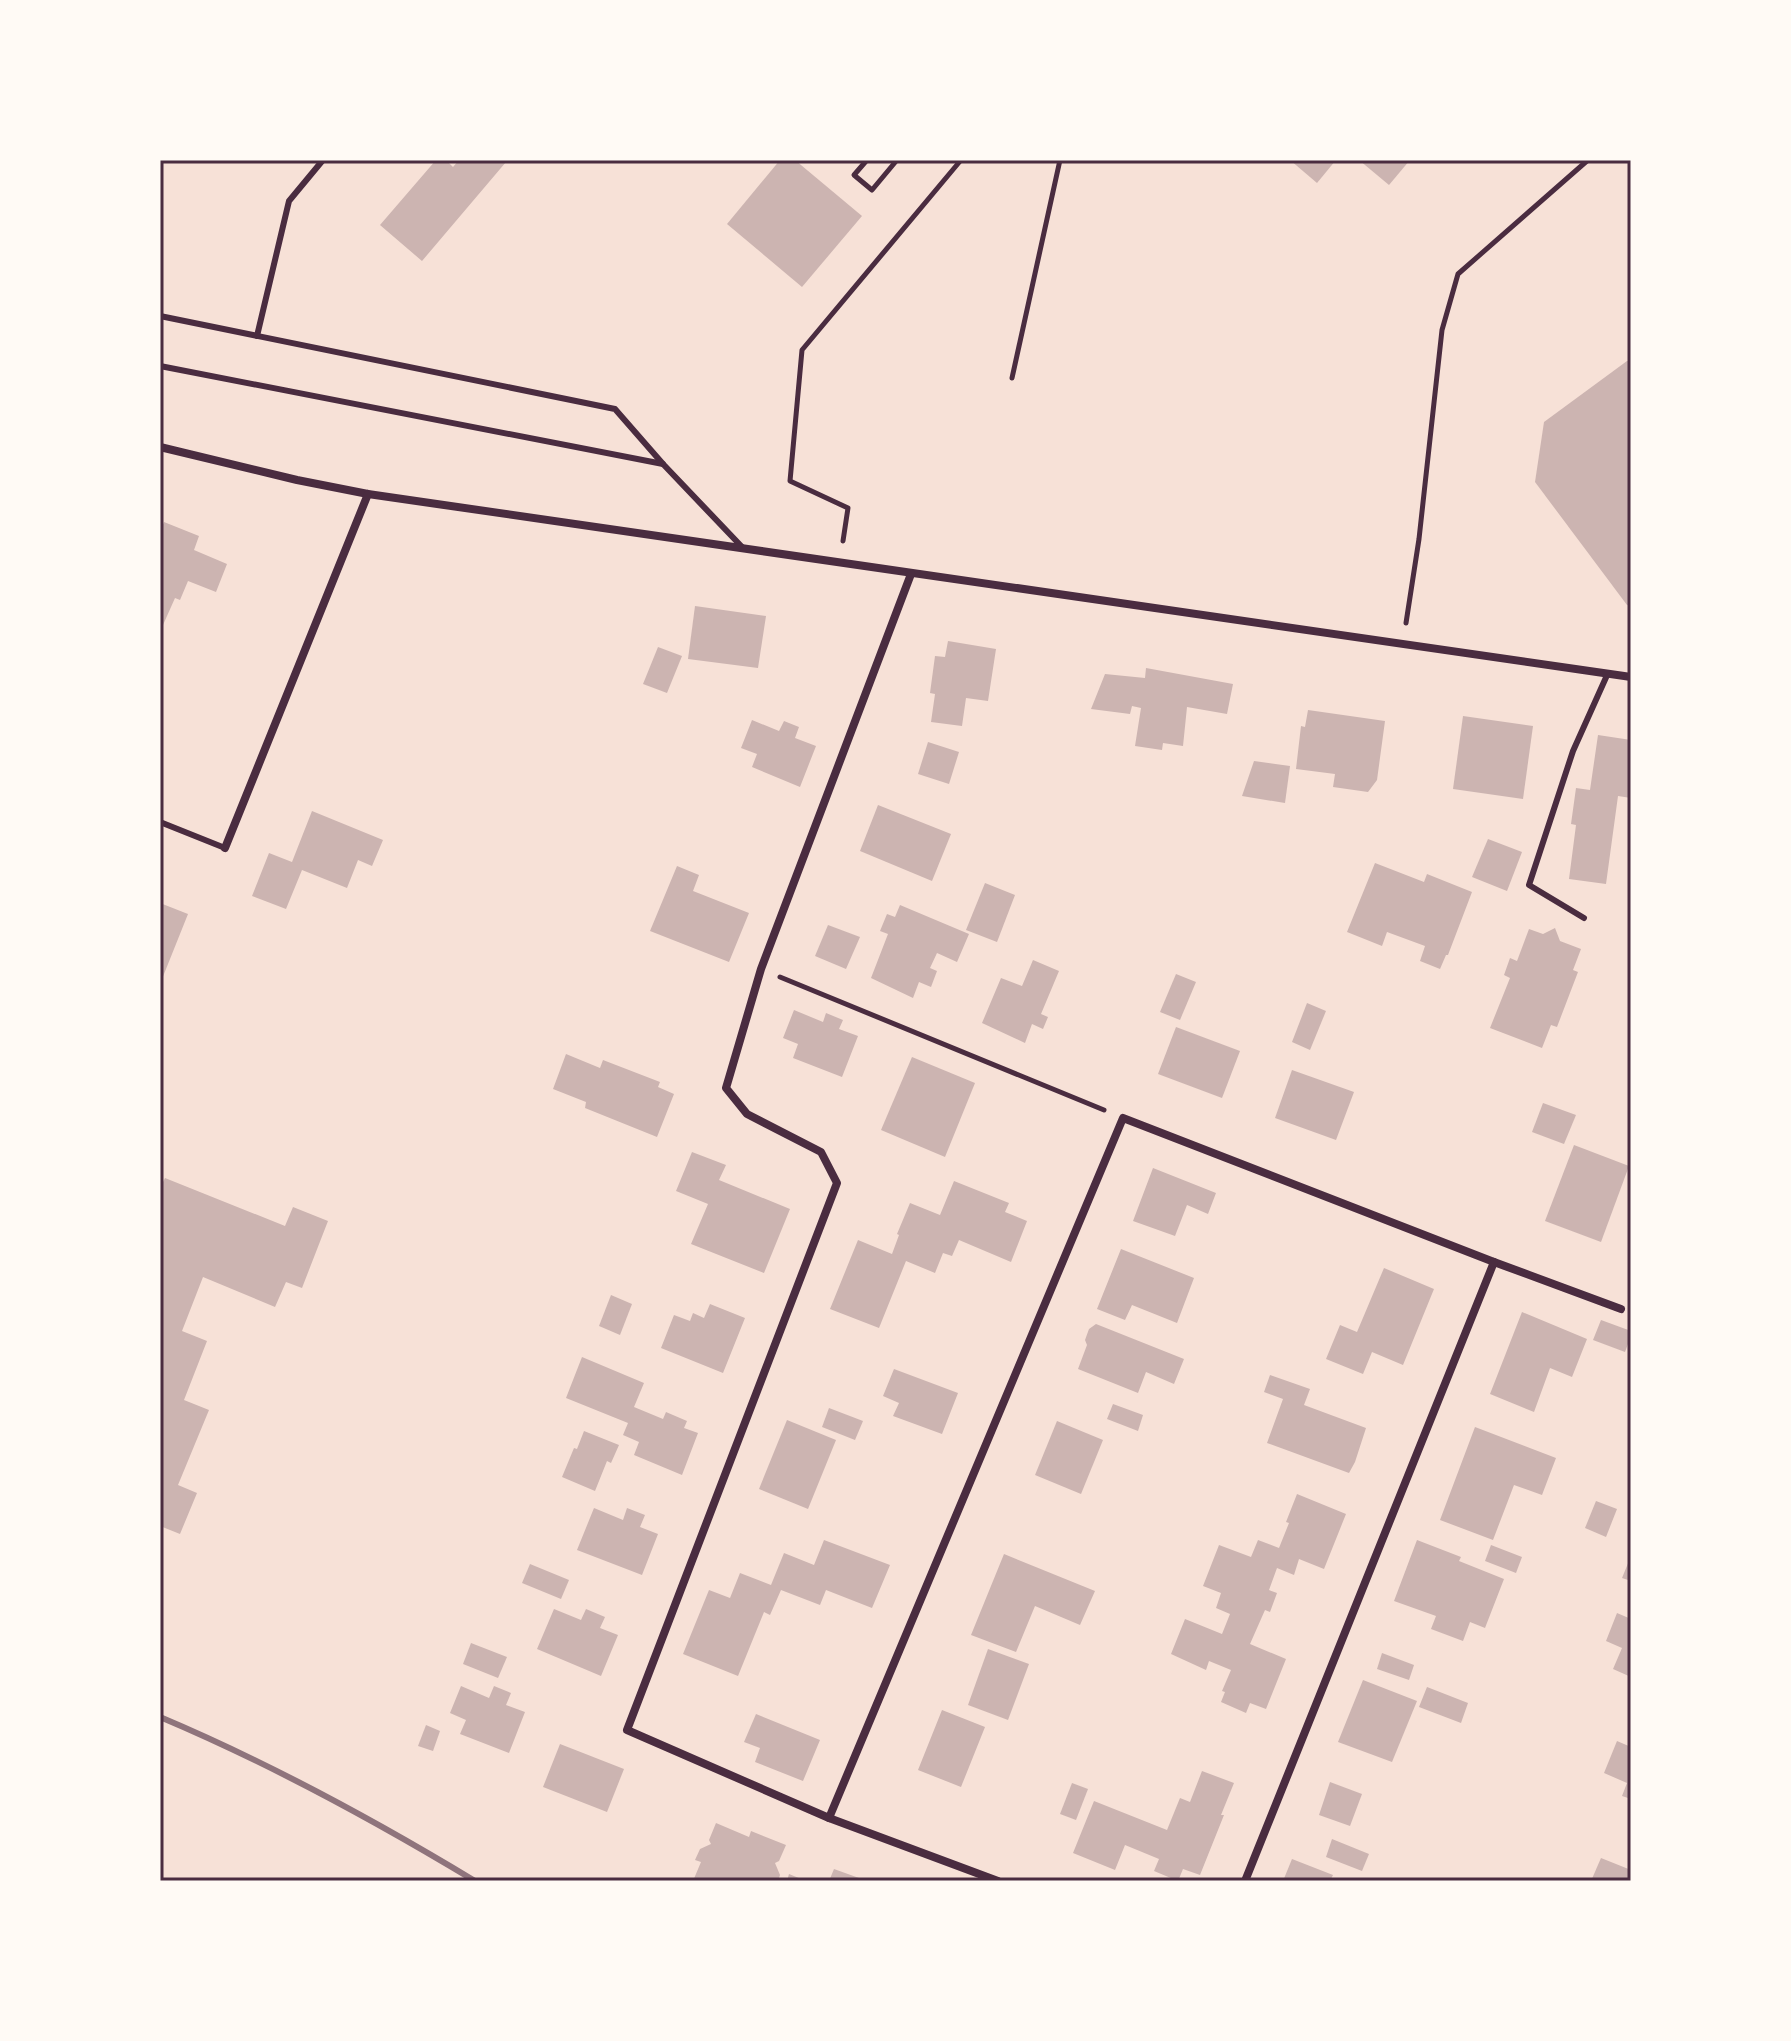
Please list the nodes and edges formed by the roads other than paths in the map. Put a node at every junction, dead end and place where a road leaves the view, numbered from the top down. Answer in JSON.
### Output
{"nodes":[{"id":1,"x":323,"y":160,"type":"edge"},
{"id":2,"x":160,"y":316,"type":"edge"},
{"id":3,"x":257,"y":336,"type":"junction"},
{"id":4,"x":160,"y":366,"type":"edge"},
{"id":5,"x":160,"y":447,"type":"edge"},
{"id":6,"x":663,"y":464,"type":"junction"},
{"id":7,"x":368,"y":494,"type":"junction"},
{"id":8,"x":743,"y":548,"type":"junction"},
{"id":9,"x":911,"y":574,"type":"junction"},
{"id":10,"x":1608,"y":673,"type":"junction"},
{"id":11,"x":1631,"y":677,"type":"edge"},
{"id":12,"x":160,"y":822,"type":"edge"},
{"id":13,"x":225,"y":848,"type":"joint"},
{"id":14,"x":1584,"y":918,"type":"dead end"},
{"id":15,"x":1494,"y":1262,"type":"junction"},
{"id":16,"x":1621,"y":1309,"type":"joint"},
{"id":17,"x":1631,"y":1312,"type":"edge"},
{"id":18,"x":829,"y":1818,"type":"junction"},
{"id":19,"x":998,"y":1881,"type":"edge"},
{"id":20,"x":1245,"y":1881,"type":"edge"}],
"edges":[{"from":1,"to":3,"type":"lane"},
{"from":2,"to":3,"type":"lane"},
{"from":3,"to":6,"type":"lane"},
{"from":4,"to":6,"type":"lane"},
{"from":5,"to":7,"type":"street"},
{"from":6,"to":8,"type":"lane"},
{"from":7,"to":8,"type":"street"},
{"from":7,"to":13,"type":"street"},
{"from":8,"to":9,"type":"street"},
{"from":9,"to":10,"type":"street"},
{"from":9,"to":18,"type":"street"},
{"from":10,"to":11,"type":"street"},
{"from":10,"to":14,"type":"lane"},
{"from":12,"to":13,"type":"lane"},
{"from":15,"to":16,"type":"street"},
{"from":15,"to":18,"type":"street"},
{"from":15,"to":20,"type":"street"},
{"from":16,"to":17,"type":"lane"},
{"from":18,"to":19,"type":"street"}]}
